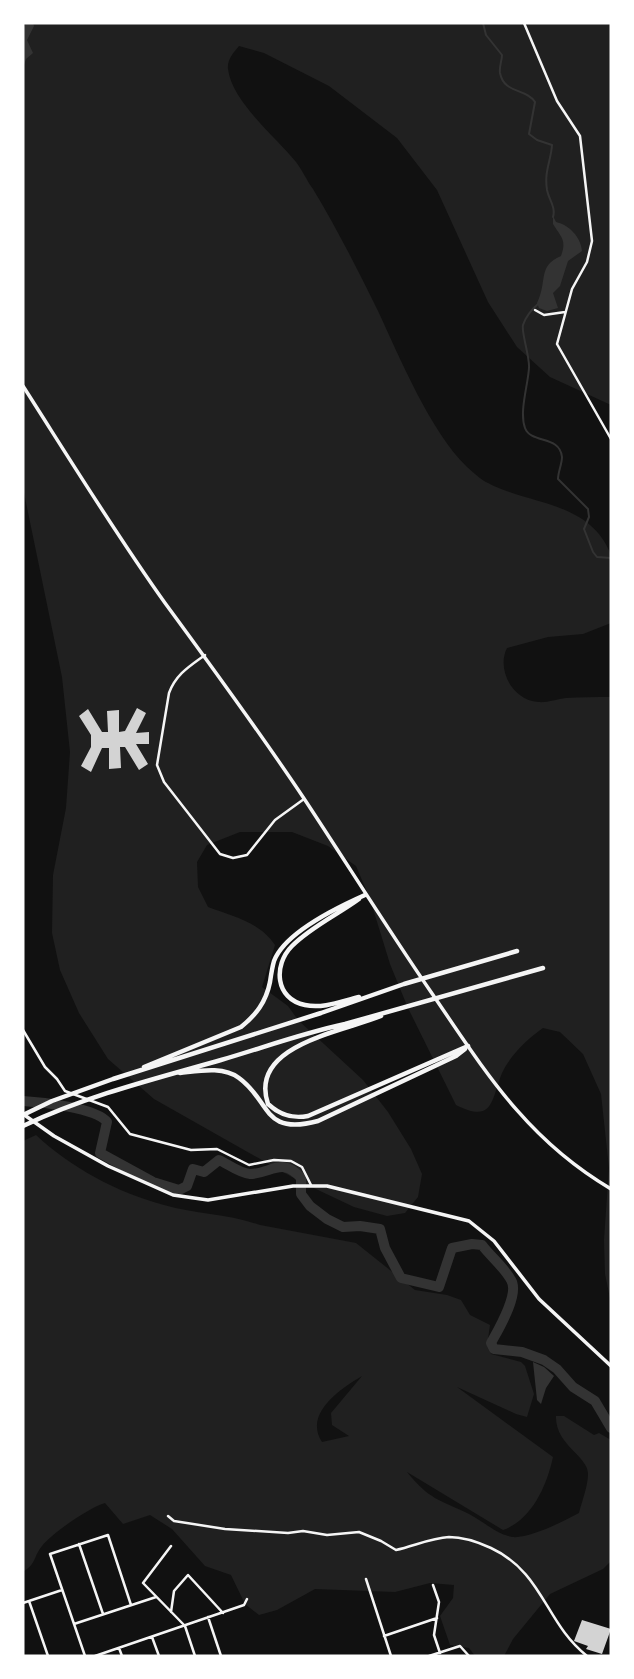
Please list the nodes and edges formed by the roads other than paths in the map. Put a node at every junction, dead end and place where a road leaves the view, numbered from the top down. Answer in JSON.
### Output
{"nodes":[{"id":1,"x":524,"y":23,"type":"edge"},
{"id":2,"x":535,"y":310,"type":"dead end"},
{"id":3,"x":565,"y":312,"type":"junction"},
{"id":4,"x":23,"y":386,"type":"edge"},
{"id":5,"x":611,"y":439,"type":"edge"},
{"id":6,"x":205,"y":655,"type":"junction"},
{"id":7,"x":304,"y":799,"type":"junction"},
{"id":8,"x":365,"y":895,"type":"junction"},
{"id":9,"x":517,"y":951,"type":"dead end"},
{"id":10,"x":543,"y":968,"type":"dead end"},
{"id":11,"x":378,"y":993,"type":"junction"},
{"id":12,"x":404,"y":1007,"type":"junction"},
{"id":13,"x":23,"y":1030,"type":"edge"},
{"id":14,"x":468,"y":1046,"type":"junction"},
{"id":15,"x":162,"y":1076,"type":"junction"},
{"id":16,"x":116,"y":1078,"type":"junction"},
{"id":17,"x":23,"y":1114,"type":"edge"},
{"id":18,"x":23,"y":1126,"type":"edge"},
{"id":19,"x":309,"y":1185,"type":"junction"},
{"id":20,"x":611,"y":1189,"type":"edge"},
{"id":21,"x":611,"y":1366,"type":"edge"},
{"id":22,"x":168,"y":1516,"type":"dead end"},
{"id":23,"x":79,"y":1544,"type":"junction"},
{"id":24,"x":171,"y":1546,"type":"dead end"},
{"id":25,"x":366,"y":1580,"type":"dead end"},
{"id":26,"x":433,"y":1585,"type":"dead end"},
{"id":27,"x":62,"y":1590,"type":"junction"},
{"id":28,"x":156,"y":1597,"type":"junction"},
{"id":29,"x":247,"y":1599,"type":"dead end"},
{"id":30,"x":29,"y":1601,"type":"junction"},
{"id":31,"x":23,"y":1603,"type":"edge"},
{"id":32,"x":131,"y":1605,"type":"junction"},
{"id":33,"x":171,"y":1612,"type":"junction"},
{"id":34,"x":223,"y":1612,"type":"junction"},
{"id":35,"x":103,"y":1614,"type":"junction"},
{"id":36,"x":208,"y":1617,"type":"junction"},
{"id":37,"x":437,"y":1618,"type":"junction"},
{"id":38,"x":74,"y":1624,"type":"junction"},
{"id":39,"x":184,"y":1626,"type":"junction"},
{"id":40,"x":384,"y":1636,"type":"junction"},
{"id":41,"x":152,"y":1637,"type":"junction"},
{"id":42,"x":119,"y":1648,"type":"junction"},
{"id":43,"x":440,"y":1653,"type":"junction"},
{"id":44,"x":48,"y":1656,"type":"edge"},
{"id":45,"x":85,"y":1656,"type":"edge"},
{"id":46,"x":94,"y":1656,"type":"edge"},
{"id":47,"x":122,"y":1656,"type":"edge"},
{"id":48,"x":159,"y":1656,"type":"edge"},
{"id":49,"x":195,"y":1656,"type":"edge"},
{"id":50,"x":221,"y":1656,"type":"edge"},
{"id":51,"x":391,"y":1656,"type":"edge"},
{"id":52,"x":429,"y":1656,"type":"edge"},
{"id":53,"x":469,"y":1656,"type":"edge"},
{"id":54,"x":587,"y":1656,"type":"edge"}],
"edges":[{"from":1,"to":3,"type":"street"},
{"from":2,"to":3,"type":"street"},
{"from":3,"to":5,"type":"street"},
{"from":4,"to":6,"type":"street"},
{"from":6,"to":7,"type":"street"},
{"from":6,"to":7,"type":"street"},
{"from":7,"to":8,"type":"street"},
{"from":8,"to":11,"type":"highway"},
{"from":8,"to":14,"type":"street"},
{"from":8,"to":16,"type":"highway"},
{"from":9,"to":11,"type":"highway"},
{"from":10,"to":12,"type":"highway"},
{"from":11,"to":16,"type":"highway"},
{"from":12,"to":14,"type":"highway"},
{"from":12,"to":15,"type":"highway"},
{"from":13,"to":19,"type":"street"},
{"from":14,"to":15,"type":"highway"},
{"from":14,"to":20,"type":"street"},
{"from":15,"to":18,"type":"highway"},
{"from":16,"to":17,"type":"highway"},
{"from":17,"to":19,"type":"street"},
{"from":19,"to":21,"type":"street"},
{"from":22,"to":54,"type":"street"},
{"from":23,"to":27,"type":"street"},
{"from":23,"to":32,"type":"street"},
{"from":23,"to":35,"type":"street"},
{"from":24,"to":28,"type":"street"},
{"from":25,"to":40,"type":"street"},
{"from":26,"to":37,"type":"street"},
{"from":27,"to":30,"type":"street"},
{"from":27,"to":38,"type":"street"},
{"from":28,"to":32,"type":"street"},
{"from":28,"to":33,"type":"street"},
{"from":29,"to":34,"type":"street"},
{"from":30,"to":31,"type":"street"},
{"from":30,"to":44,"type":"street"},
{"from":32,"to":35,"type":"street"},
{"from":33,"to":34,"type":"street"},
{"from":33,"to":39,"type":"street"},
{"from":34,"to":36,"type":"street"},
{"from":35,"to":38,"type":"street"},
{"from":36,"to":39,"type":"street"},
{"from":36,"to":50,"type":"street"},
{"from":37,"to":40,"type":"street"},
{"from":37,"to":43,"type":"street"},
{"from":38,"to":45,"type":"street"},
{"from":39,"to":41,"type":"street"},
{"from":39,"to":49,"type":"street"},
{"from":40,"to":51,"type":"street"},
{"from":41,"to":42,"type":"street"},
{"from":41,"to":48,"type":"street"},
{"from":42,"to":46,"type":"street"},
{"from":42,"to":47,"type":"street"},
{"from":43,"to":52,"type":"street"},
{"from":43,"to":53,"type":"street"}]}
